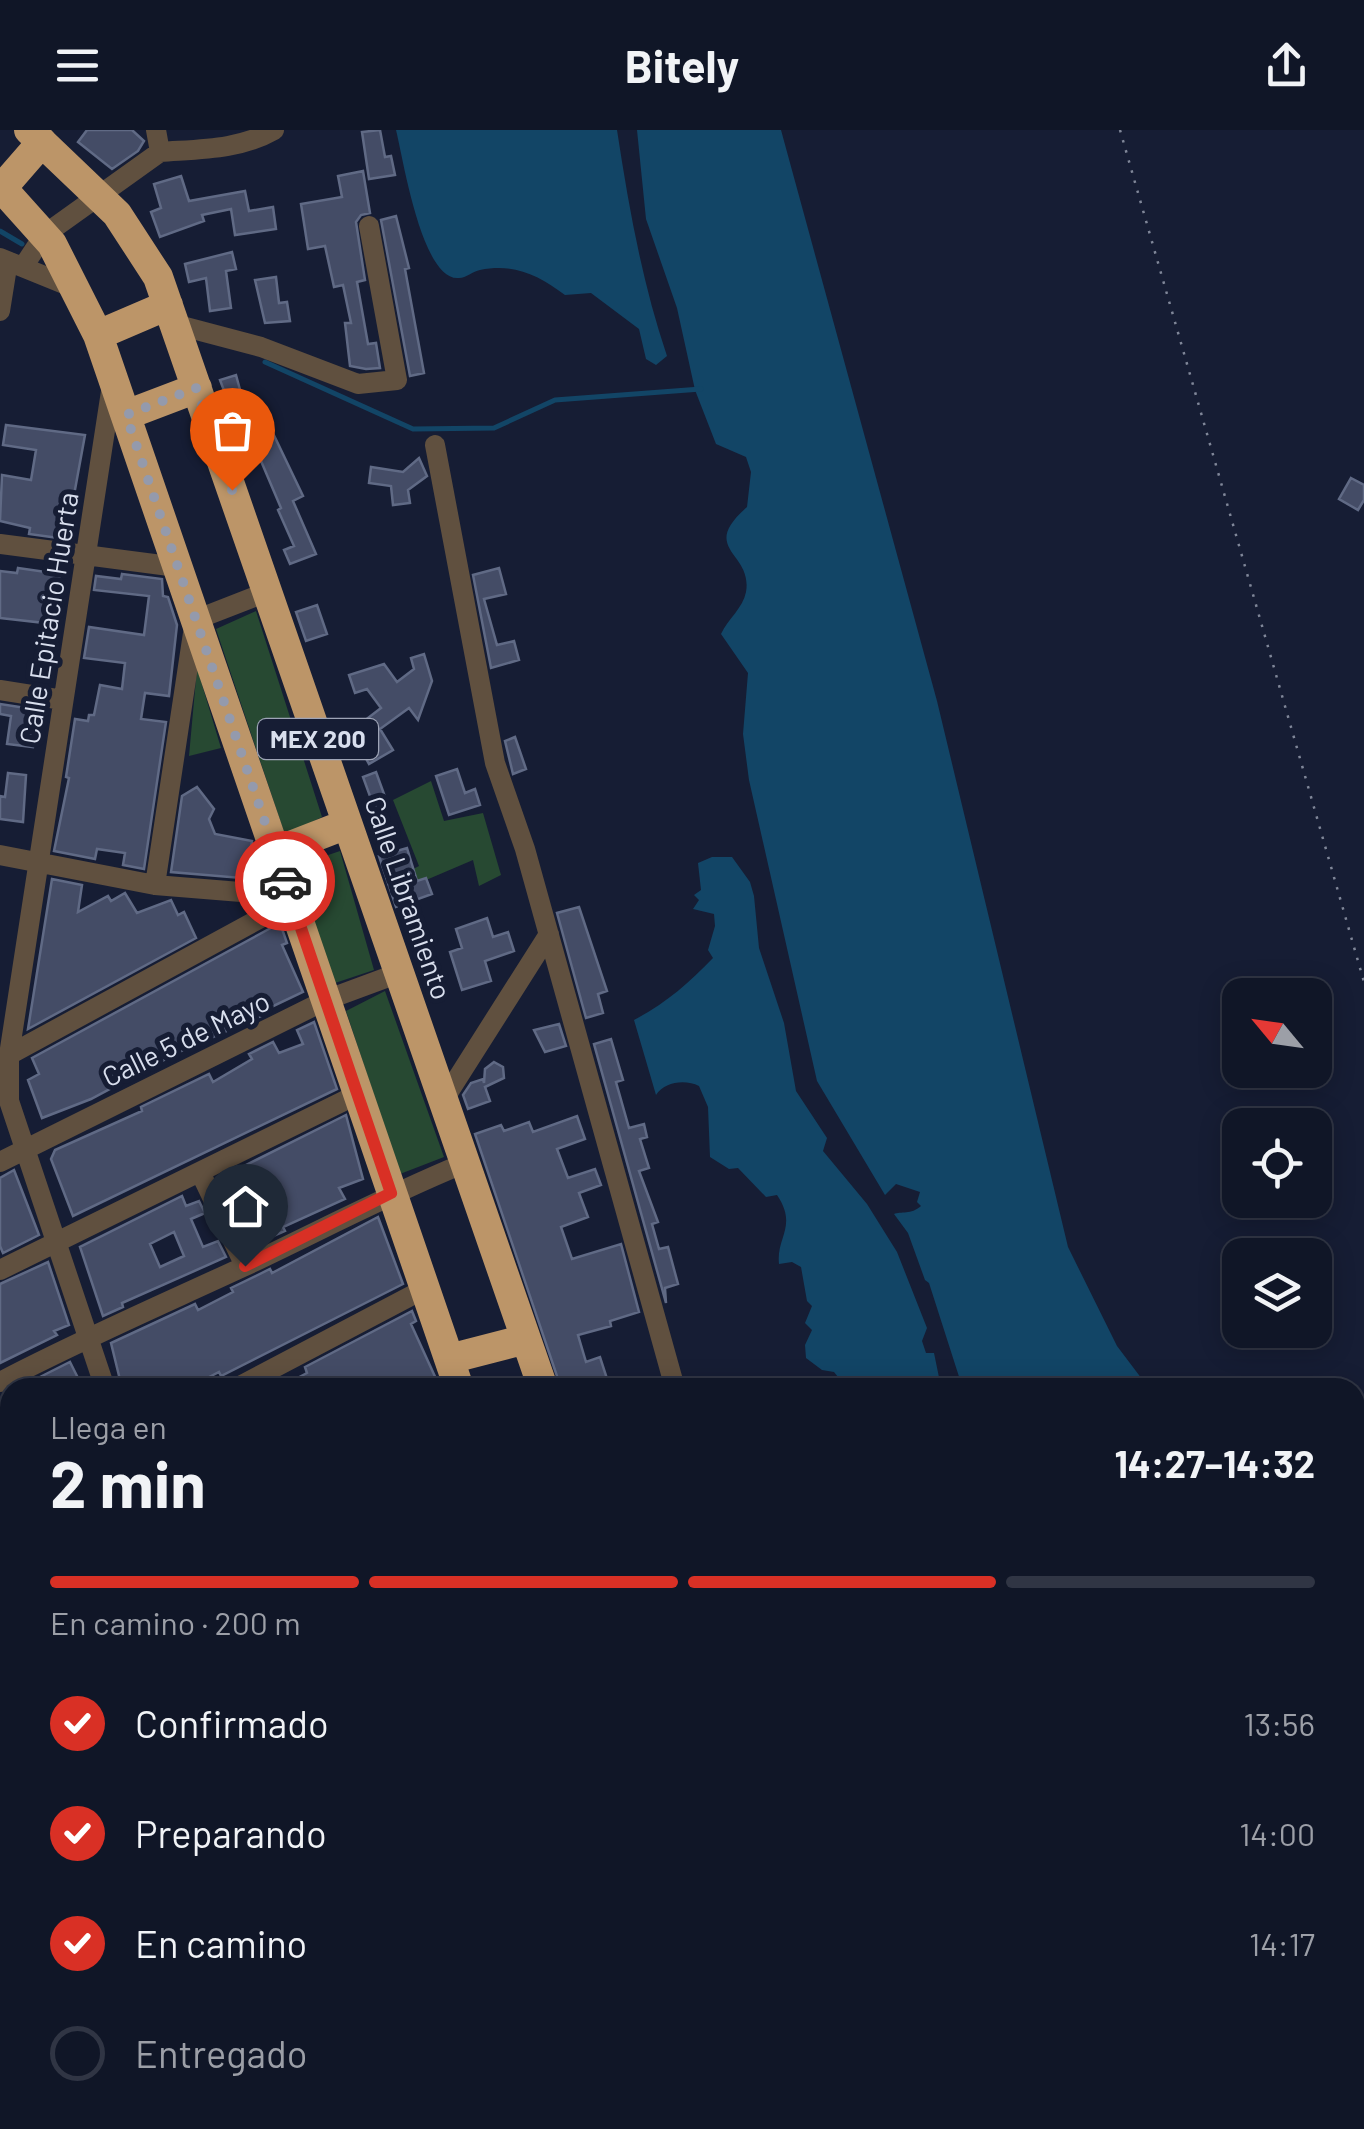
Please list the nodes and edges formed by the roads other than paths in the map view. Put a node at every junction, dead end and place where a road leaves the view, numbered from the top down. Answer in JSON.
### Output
{"nodes":[{"id":1,"x":156,"y":130,"type":"edge"},
{"id":2,"x":274,"y":130,"type":"edge"},
{"id":3,"x":35,"y":136,"type":"edge"},
{"id":4,"x":160,"y":152,"type":"junction"},
{"id":5,"x":1,"y":187,"type":"edge"},
{"id":6,"x":99,"y":197,"type":"junction"},
{"id":7,"x":370,"y":226,"type":"dead end"},
{"id":8,"x":44,"y":235,"type":"junction"},
{"id":9,"x":10,"y":262,"type":"edge"},
{"id":10,"x":74,"y":288,"type":"junction"},
{"id":11,"x":0,"y":311,"type":"edge"},
{"id":12,"x":171,"y":314,"type":"junction"},
{"id":13,"x":98,"y":335,"type":"junction"},
{"id":14,"x":113,"y":378,"type":"junction"},
{"id":15,"x":196,"y":388,"type":"junction"},
{"id":16,"x":126,"y":415,"type":"junction"},
{"id":17,"x":435,"y":444,"type":"dead end"},
{"id":18,"x":0,"y":544,"type":"edge"},
{"id":19,"x":88,"y":555,"type":"junction"},
{"id":20,"x":176,"y":567,"type":"junction"},
{"id":21,"x":267,"y":592,"type":"junction"},
{"id":22,"x":195,"y":620,"type":"junction"},
{"id":23,"x":0,"y":690,"type":"edge"},
{"id":24,"x":64,"y":700,"type":"junction"},
{"id":25,"x":348,"y":824,"type":"junction"},
{"id":26,"x":275,"y":852,"type":"junction"},
{"id":27,"x":0,"y":855,"type":"edge"},
{"id":28,"x":39,"y":862,"type":"junction"},
{"id":29,"x":155,"y":885,"type":"junction"},
{"id":30,"x":291,"y":898,"type":"junction"},
{"id":31,"x":549,"y":934,"type":"junction"},
{"id":32,"x":399,"y":973,"type":"junction"},
{"id":33,"x":326,"y":1000,"type":"junction"},
{"id":34,"x":9,"y":1055,"type":"junction"},
{"id":35,"x":358,"y":1094,"type":"junction"},
{"id":36,"x":444,"y":1101,"type":"junction"},
{"id":37,"x":28,"y":1149,"type":"junction"},
{"id":38,"x":0,"y":1162,"type":"edge"},
{"id":39,"x":465,"y":1163,"type":"junction"},
{"id":40,"x":202,"y":1174,"type":"junction"},
{"id":41,"x":391,"y":1193,"type":"junction"},
{"id":42,"x":59,"y":1241,"type":"junction"},
{"id":43,"x":245,"y":1266,"type":"junction"},
{"id":44,"x":0,"y":1270,"type":"edge"},
{"id":45,"x":424,"y":1290,"type":"junction"},
{"id":46,"x":88,"y":1336,"type":"junction"},
{"id":47,"x":526,"y":1339,"type":"junction"},
{"id":48,"x":8,"y":1378,"type":"edge"},
{"id":49,"x":102,"y":1378,"type":"edge"},
{"id":50,"x":255,"y":1378,"type":"edge"},
{"id":51,"x":450,"y":1378,"type":"edge"},
{"id":52,"x":455,"y":1378,"type":"edge"},
{"id":53,"x":540,"y":1378,"type":"edge"},
{"id":54,"x":672,"y":1378,"type":"edge"}],
"edges":[{"from":1,"to":4,"type":"street"},
{"from":2,"to":4,"type":"street"},
{"from":3,"to":5,"type":"highway"},
{"from":3,"to":6,"type":"highway","name":"Calle Libramiento","number":"MEX 200"},
{"from":4,"to":6,"type":"street"},
{"from":5,"to":8,"type":"highway","number":"MEX 200"},
{"from":6,"to":8,"type":"street"},
{"from":6,"to":12,"type":"highway","name":"Calle Libramiento","number":"MEX 200"},
{"from":7,"to":12,"type":"street"},
{"from":8,"to":9,"type":"street"},
{"from":8,"to":10,"type":"highway","number":"MEX 200"},
{"from":9,"to":10,"type":"street"},
{"from":9,"to":11,"type":"street"},
{"from":10,"to":13,"type":"highway","number":"MEX 200"},
{"from":12,"to":13,"type":"highway"},
{"from":12,"to":15,"type":"highway","name":"Calle Libramiento","number":"MEX 200"},
{"from":13,"to":14,"type":"highway","number":"MEX 200"},
{"from":14,"to":16,"type":"highway","number":"MEX 200"},
{"from":14,"to":19,"type":"street","name":"Calle Epitacio Huerta"},
{"from":15,"to":16,"type":"highway"},
{"from":15,"to":21,"type":"highway","name":"Calle Libramiento","number":"MEX 200"},
{"from":16,"to":20,"type":"highway","number":"MEX 200"},
{"from":17,"to":31,"type":"street"},
{"from":18,"to":19,"type":"street"},
{"from":19,"to":20,"type":"street"},
{"from":19,"to":24,"type":"street","name":"Calle Epitacio Huerta"},
{"from":20,"to":22,"type":"highway","number":"MEX 200"},
{"from":21,"to":22,"type":"street"},
{"from":21,"to":25,"type":"highway","name":"Calle Libramiento","number":"MEX 200"},
{"from":22,"to":26,"type":"highway","number":"MEX 200"},
{"from":22,"to":29,"type":"street"},
{"from":23,"to":24,"type":"street"},
{"from":24,"to":28,"type":"street","name":"Calle Epitacio Huerta"},
{"from":25,"to":26,"type":"highway"},
{"from":25,"to":32,"type":"highway","name":"Calle Libramiento","number":"MEX 200"},
{"from":26,"to":30,"type":"highway","number":"MEX 200"},
{"from":27,"to":28,"type":"street"},
{"from":28,"to":29,"type":"street"},
{"from":28,"to":34,"type":"street","name":"Calle Epitacio Huerta"},
{"from":29,"to":30,"type":"street"},
{"from":30,"to":33,"type":"highway","number":"MEX 200"},
{"from":30,"to":34,"type":"street"},
{"from":31,"to":36,"type":"street"},
{"from":31,"to":54,"type":"street"},
{"from":32,"to":33,"type":"street","name":"Calle 5 de Mayo"},
{"from":32,"to":36,"type":"highway","name":"Calle Libramiento","number":"MEX 200"},
{"from":33,"to":35,"type":"highway","number":"MEX 200"},
{"from":33,"to":37,"type":"street","name":"Calle 5 de Mayo"},
{"from":34,"to":37,"type":"street","name":"Calle Epitacio Huerta"},
{"from":35,"to":40,"type":"street"},
{"from":35,"to":41,"type":"highway","number":"MEX 200"},
{"from":36,"to":39,"type":"highway","name":"Calle Libramiento","number":"MEX 200"},
{"from":37,"to":38,"type":"street","name":"Calle 5 de Mayo"},
{"from":37,"to":42,"type":"street","name":"Calle Epitacio Huerta"},
{"from":39,"to":41,"type":"street"},
{"from":39,"to":47,"type":"highway","name":"Calle Libramiento","number":"MEX 200"},
{"from":40,"to":42,"type":"street"},
{"from":40,"to":43,"type":"street"},
{"from":41,"to":43,"type":"street"},
{"from":41,"to":45,"type":"highway","number":"MEX 200"},
{"from":42,"to":44,"type":"street"},
{"from":42,"to":46,"type":"street","name":"Calle Epitacio Huerta"},
{"from":43,"to":46,"type":"street"},
{"from":45,"to":50,"type":"street"},
{"from":45,"to":51,"type":"highway","number":"MEX 200"},
{"from":46,"to":48,"type":"street"},
{"from":46,"to":49,"type":"street","name":"Calle Epitacio Huerta"},
{"from":47,"to":52,"type":"highway"},
{"from":47,"to":53,"type":"highway","name":"Calle Libramiento","number":"MEX 200"}]}
